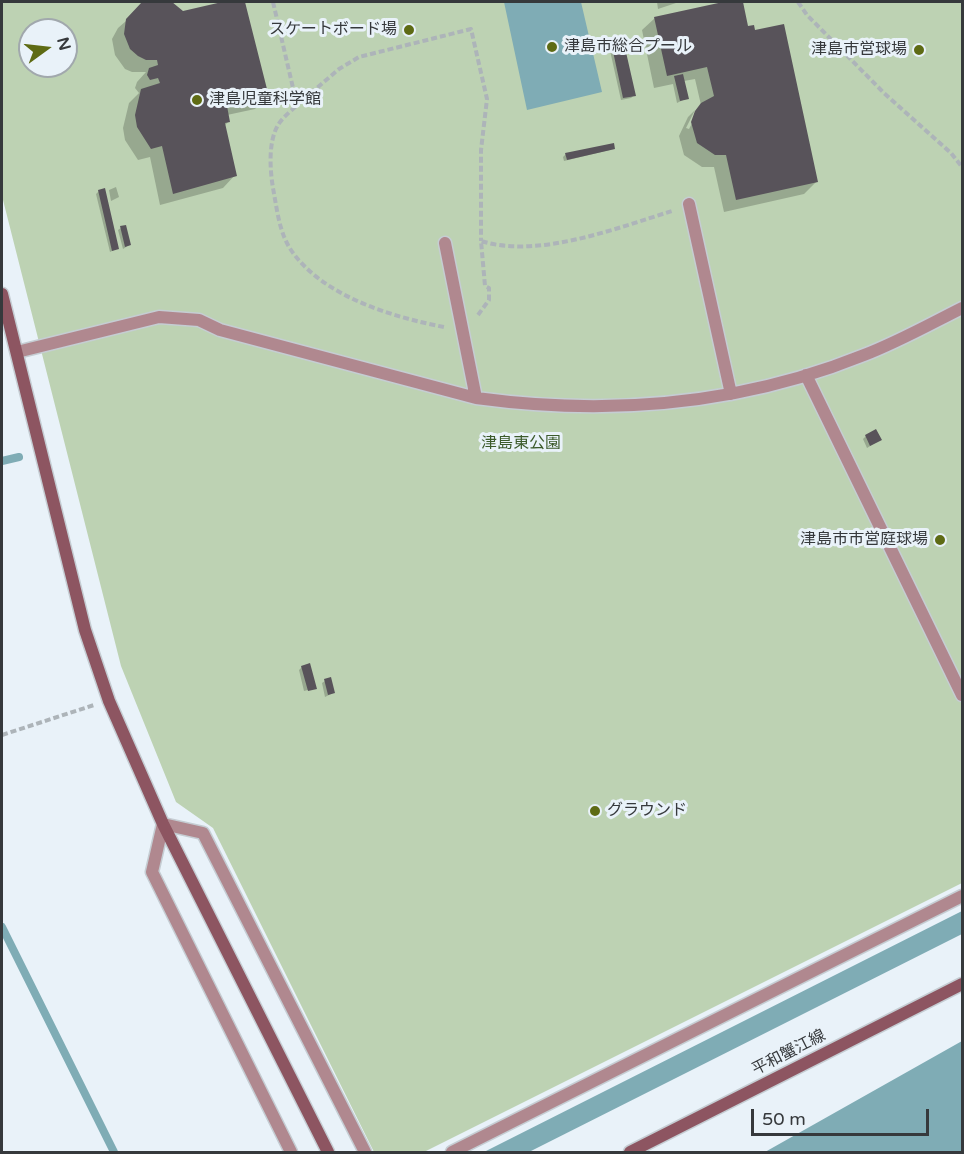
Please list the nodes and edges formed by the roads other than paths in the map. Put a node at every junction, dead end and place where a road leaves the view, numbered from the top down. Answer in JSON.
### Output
{"nodes":[{"id":1,"x":689,"y":204,"type":"road end"},
{"id":2,"x":445,"y":243,"type":"dead end"},
{"id":3,"x":2,"y":294,"type":"edge"},
{"id":4,"x":963,"y":308,"type":"edge"},
{"id":5,"x":17,"y":352,"type":"junction"},
{"id":6,"x":806,"y":375,"type":"junction"},
{"id":7,"x":731,"y":394,"type":"junction"},
{"id":8,"x":476,"y":398,"type":"junction"},
{"id":9,"x":963,"y":695,"type":"edge"},
{"id":10,"x":163,"y":824,"type":"junction"},
{"id":11,"x":963,"y":896,"type":"edge"},
{"id":12,"x":963,"y":984,"type":"edge"},
{"id":13,"x":291,"y":1152,"type":"edge"},
{"id":14,"x":328,"y":1152,"type":"edge"},
{"id":15,"x":365,"y":1152,"type":"edge"},
{"id":16,"x":452,"y":1152,"type":"edge"},
{"id":17,"x":630,"y":1152,"type":"edge"}],
"edges":[{"from":1,"to":7,"type":"street"},
{"from":2,"to":8,"type":"street"},
{"from":3,"to":5,"type":"street"},
{"from":4,"to":6,"type":"street"},
{"from":5,"to":8,"type":"street"},
{"from":5,"to":10,"type":"street"},
{"from":6,"to":7,"type":"street"},
{"from":6,"to":9,"type":"street"},
{"from":7,"to":8,"type":"street"},
{"from":10,"to":13,"type":"street"},
{"from":10,"to":14,"type":"street"},
{"from":10,"to":15,"type":"street"},
{"from":11,"to":16,"type":"street"},
{"from":12,"to":17,"type":"street","name":"平和蟹江線"}]}
